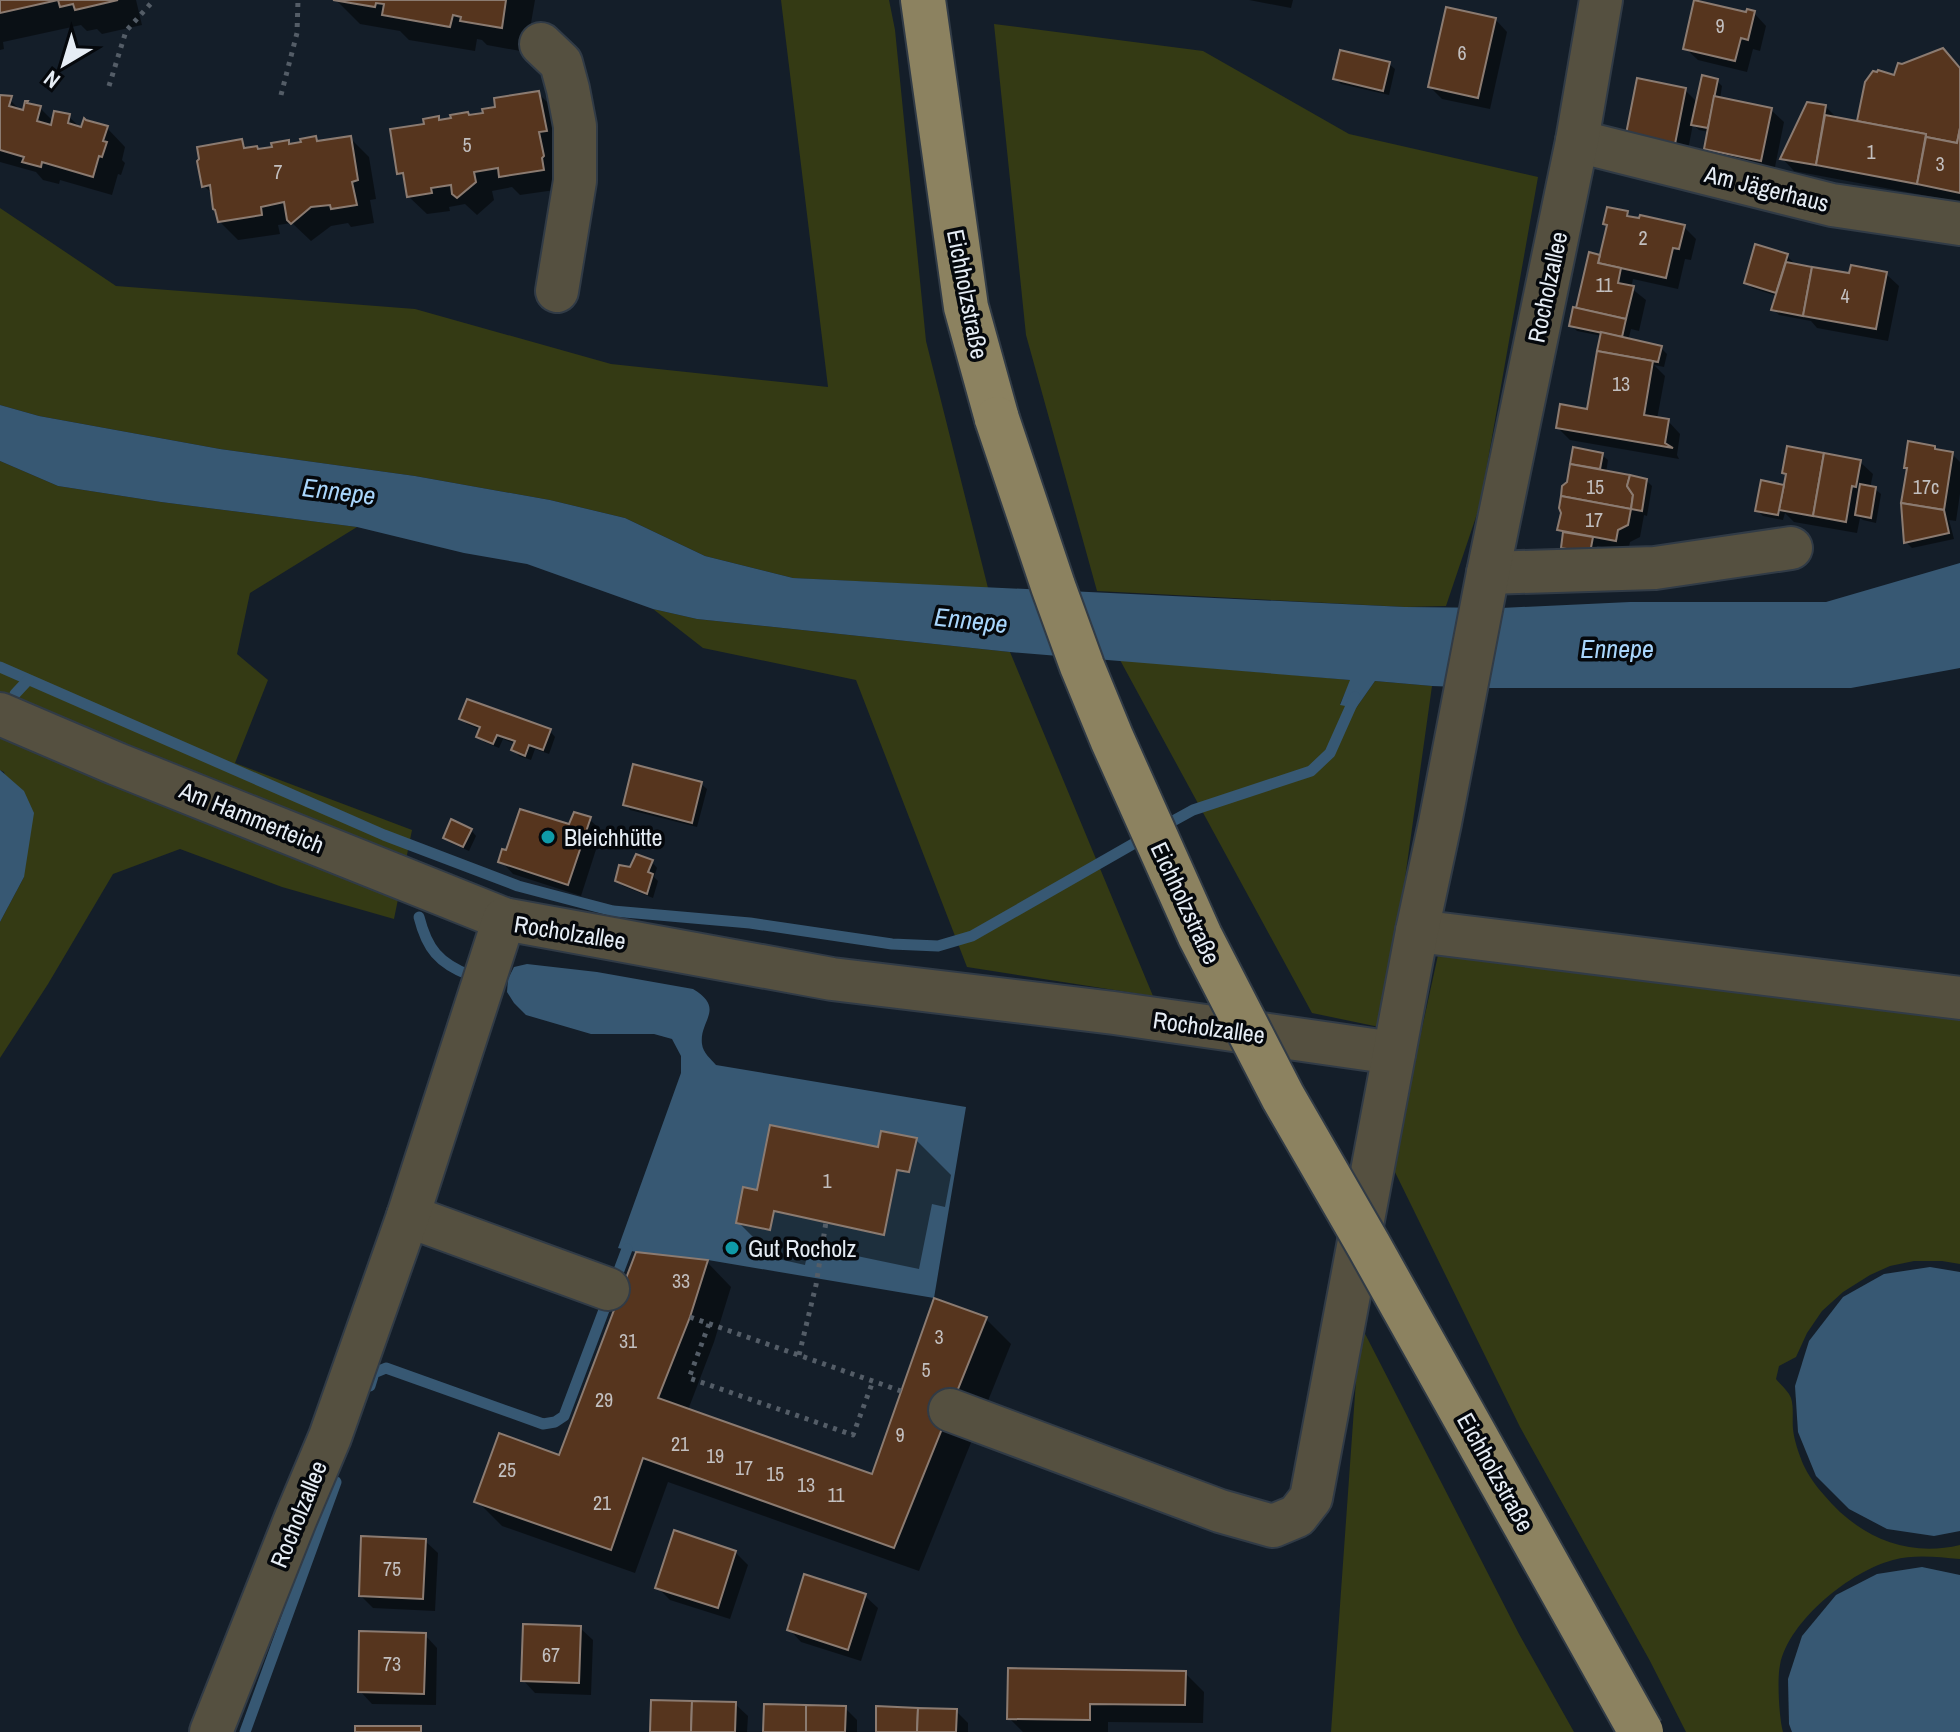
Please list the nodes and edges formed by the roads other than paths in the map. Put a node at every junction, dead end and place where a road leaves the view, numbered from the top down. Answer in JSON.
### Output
{"nodes":[{"id":1,"x":923,"y":0,"type":"edge"},
{"id":2,"x":1601,"y":0,"type":"edge"},
{"id":3,"x":541,"y":44,"type":"dead end"},
{"id":4,"x":1577,"y":141,"type":"junction"},
{"id":5,"x":1960,"y":224,"type":"edge"},
{"id":6,"x":557,"y":291,"type":"dead end"},
{"id":7,"x":1791,"y":548,"type":"dead end"},
{"id":8,"x":1488,"y":573,"type":"junction"},
{"id":9,"x":0,"y":714,"type":"edge"},
{"id":10,"x":504,"y":919,"type":"junction"},
{"id":11,"x":1417,"y":931,"type":"junction"},
{"id":12,"x":1960,"y":998,"type":"edge"},
{"id":13,"x":1394,"y":1053,"type":"junction"},
{"id":14,"x":408,"y":1216,"type":"junction"},
{"id":15,"x":608,"y":1289,"type":"dead end"},
{"id":16,"x":950,"y":1410,"type":"dead end"},
{"id":17,"x":211,"y":1732,"type":"edge"},
{"id":18,"x":1641,"y":1732,"type":"edge"}],
"edges":[{"from":1,"to":18,"type":"main road","name":"Eichholzstraße","bridge":true},
{"from":2,"to":4,"type":"street","name":"Rocholzallee"},
{"from":3,"to":6,"type":"street"},
{"from":4,"to":5,"type":"street","name":"Am Jägerhaus"},
{"from":4,"to":8,"type":"street","name":"Rocholzallee"},
{"from":7,"to":8,"type":"street"},
{"from":8,"to":11,"type":"street","name":"Rocholzallee"},
{"from":9,"to":10,"type":"street","name":"Am Hammerteich"},
{"from":10,"to":13,"type":"street","name":"Rocholzallee"},
{"from":10,"to":14,"type":"street","name":"Rocholzallee"},
{"from":11,"to":12,"type":"street"},
{"from":11,"to":13,"type":"street","name":"Rocholzallee"},
{"from":13,"to":16,"type":"street","name":"Rocholzallee"},
{"from":14,"to":15,"type":"street"},
{"from":14,"to":17,"type":"street","name":"Rocholzallee"}]}
